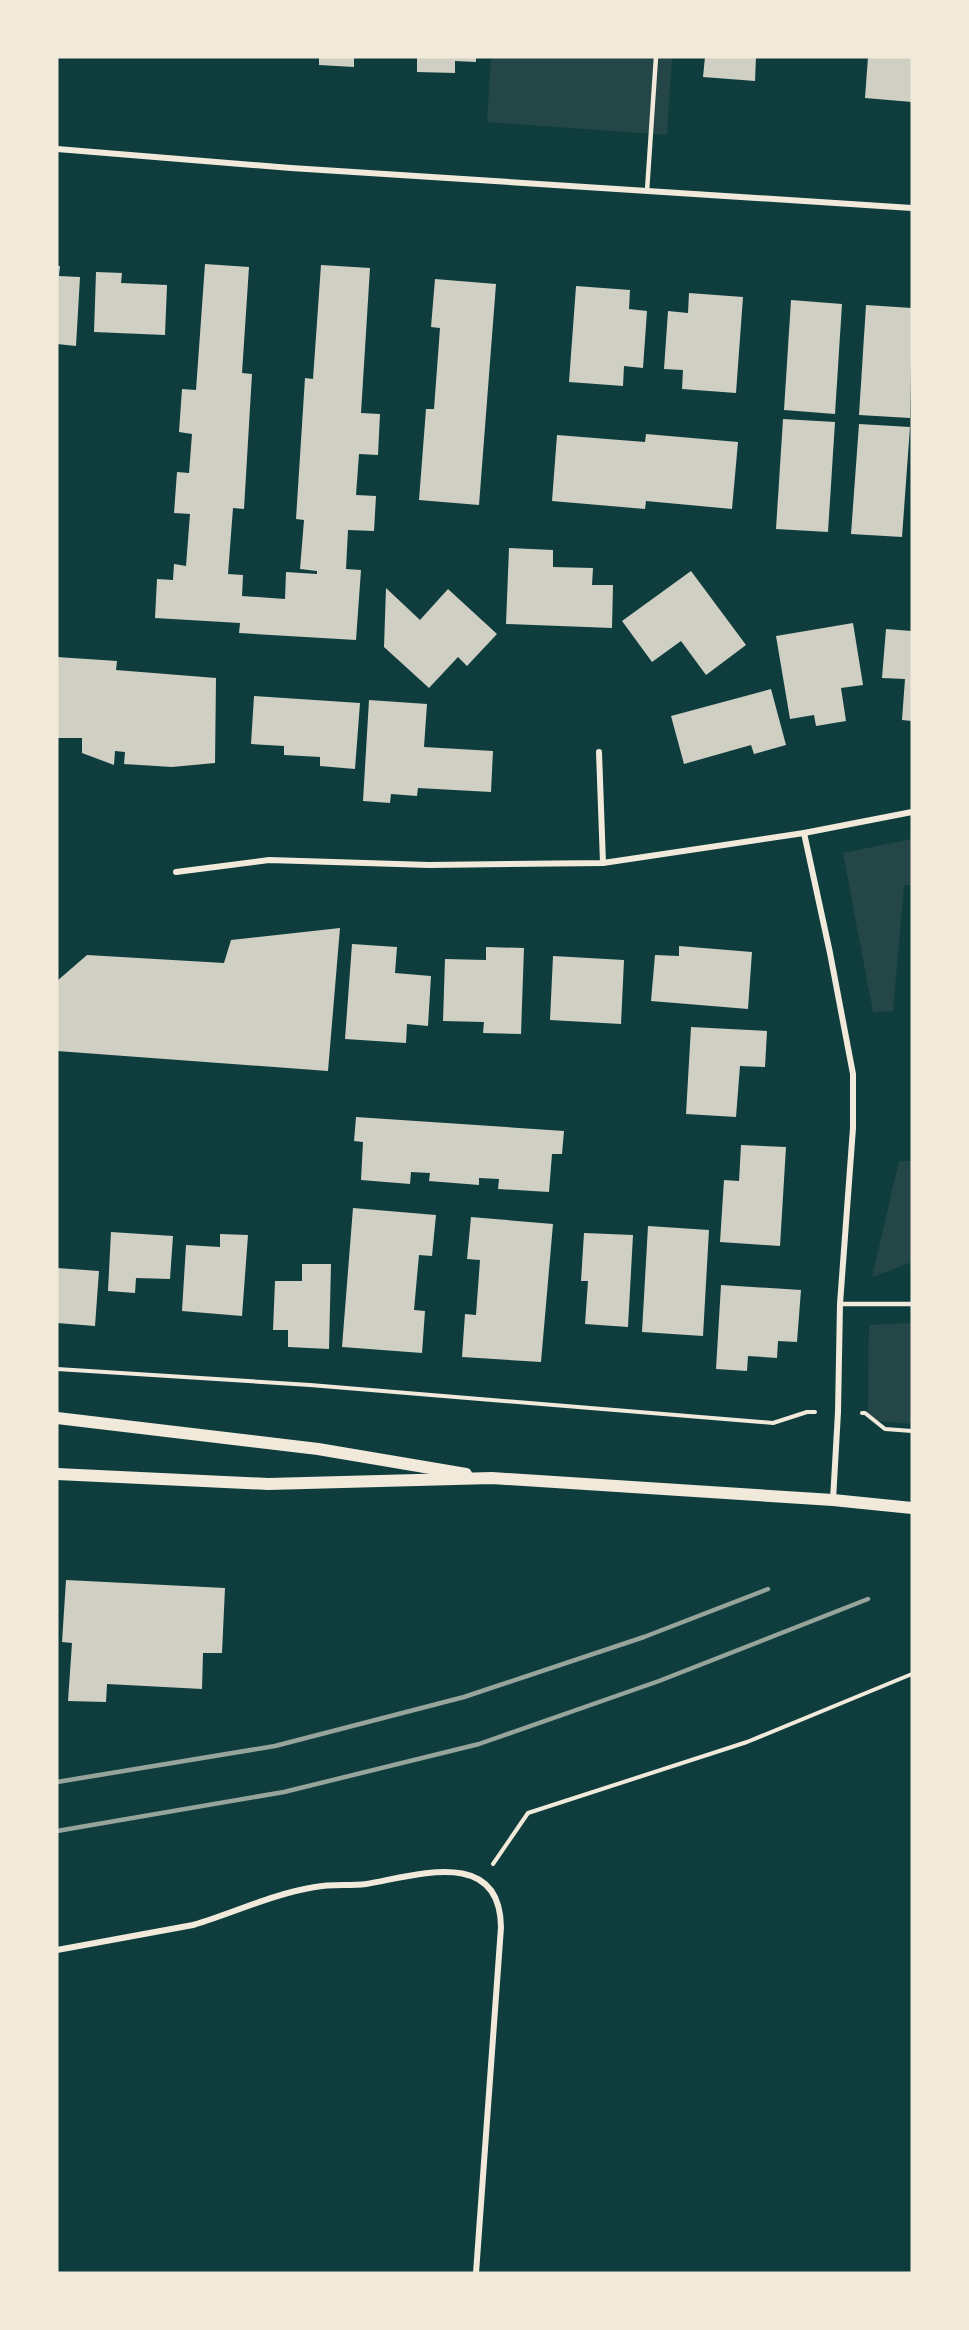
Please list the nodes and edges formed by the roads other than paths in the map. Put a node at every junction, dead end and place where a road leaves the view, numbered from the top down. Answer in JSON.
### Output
{"nodes":[{"id":1,"x":656,"y":57,"type":"edge"},
{"id":2,"x":57,"y":149,"type":"edge"},
{"id":3,"x":646,"y":191,"type":"junction"},
{"id":4,"x":912,"y":208,"type":"edge"},
{"id":5,"x":599,"y":752,"type":"dead end"},
{"id":6,"x":912,"y":812,"type":"edge"},
{"id":7,"x":804,"y":833,"type":"junction"},
{"id":8,"x":603,"y":863,"type":"junction"},
{"id":9,"x":176,"y":872,"type":"dead end"},
{"id":10,"x":840,"y":1304,"type":"junction"},
{"id":11,"x":912,"y":1304,"type":"edge"},
{"id":12,"x":57,"y":1418,"type":"edge"},
{"id":13,"x":57,"y":1474,"type":"edge"},
{"id":14,"x":492,"y":1478,"type":"junction"},
{"id":15,"x":832,"y":1500,"type":"junction"},
{"id":16,"x":912,"y":1508,"type":"edge"},
{"id":17,"x":57,"y":1950,"type":"edge"},
{"id":18,"x":476,"y":2273,"type":"edge"}],
"edges":[{"from":1,"to":3,"type":"lane"},
{"from":2,"to":3,"type":"street"},
{"from":3,"to":4,"type":"street"},
{"from":5,"to":8,"type":"street"},
{"from":6,"to":7,"type":"street"},
{"from":7,"to":8,"type":"street"},
{"from":7,"to":10,"type":"street"},
{"from":8,"to":9,"type":"street"},
{"from":10,"to":11,"type":"lane"},
{"from":10,"to":15,"type":"street"},
{"from":12,"to":14,"type":"main road"},
{"from":13,"to":14,"type":"main road"},
{"from":14,"to":15,"type":"main road"},
{"from":15,"to":16,"type":"main road"},
{"from":17,"to":18,"type":"street"}]}
